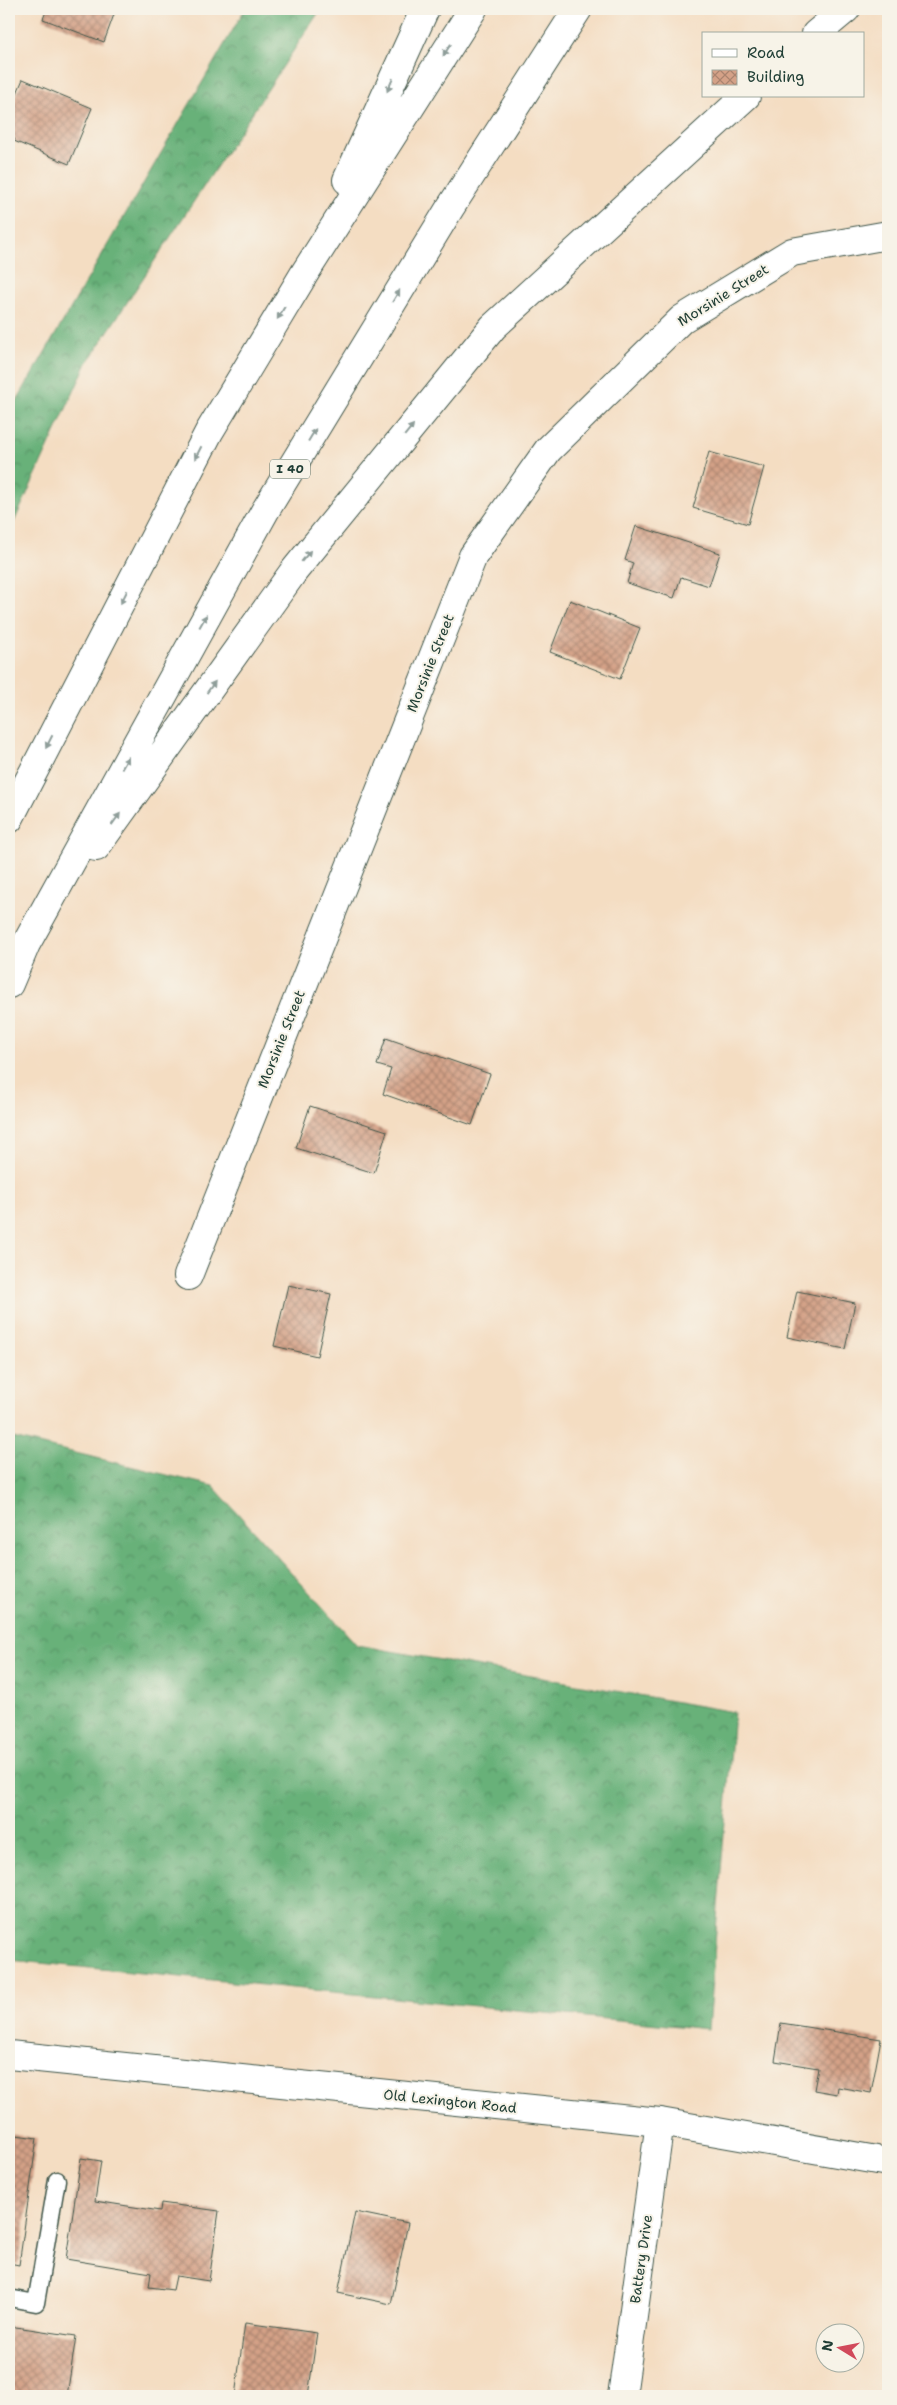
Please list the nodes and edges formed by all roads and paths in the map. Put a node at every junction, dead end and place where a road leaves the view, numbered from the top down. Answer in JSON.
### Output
{"nodes":[{"id":1,"x":425,"y":9,"type":"edge"},
{"id":2,"x":473,"y":9,"type":"edge"},
{"id":3,"x":578,"y":9,"type":"edge"},
{"id":4,"x":846,"y":9,"type":"edge"},
{"id":5,"x":818,"y":32,"type":"edge"},
{"id":6,"x":744,"y":98,"type":"edge"},
{"id":7,"x":888,"y":235,"type":"edge"},
{"id":8,"x":306,"y":271,"type":"junction"},
{"id":9,"x":9,"y":819,"type":"edge"},
{"id":10,"x":26,"y":944,"type":"junction"},
{"id":11,"x":9,"y":984,"type":"edge"},
{"id":12,"x":188,"y":1276,"type":"dead end"},
{"id":13,"x":9,"y":2055,"type":"edge"},
{"id":14,"x":660,"y":2122,"type":"junction"},
{"id":15,"x":888,"y":2162,"type":"edge"},
{"id":16,"x":57,"y":2180,"type":"dead end"},
{"id":17,"x":9,"y":2298,"type":"edge"},
{"id":18,"x":622,"y":2396,"type":"edge"}],
"edges":[{"from":1,"to":8,"type":"main road","one_way":true},
{"from":2,"to":8,"type":"main road","one_way":true},
{"from":10,"to":3,"type":"main road","number":"I 40","one_way":true},
{"from":4,"to":5,"type":"main road"},
{"from":10,"to":6,"type":"main road","one_way":true},
{"from":7,"to":12,"type":"main road","name":"Morsinie Street"},
{"from":8,"to":9,"type":"main road","one_way":true},
{"from":10,"to":11,"type":"main road","number":"I 40"},
{"from":13,"to":14,"type":"main road","name":"Old Lexington Road"},
{"from":14,"to":15,"type":"main road","name":"Old Lexington Road"},
{"from":14,"to":18,"type":"main road","name":"Battery Drive"},
{"from":16,"to":17,"type":"lane"}]}
